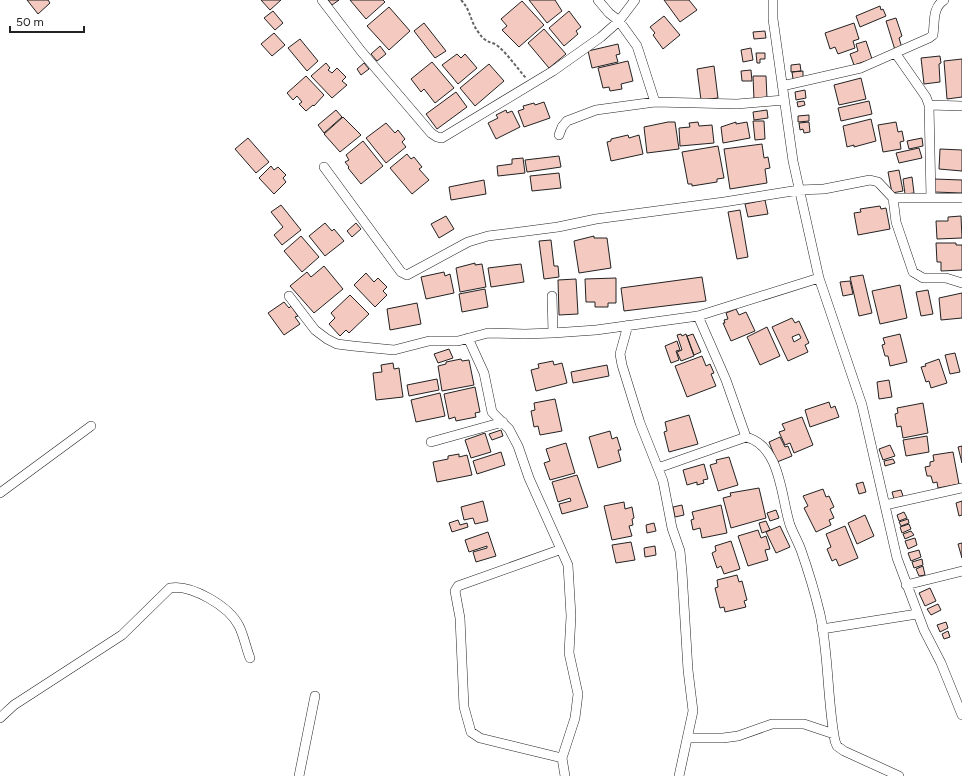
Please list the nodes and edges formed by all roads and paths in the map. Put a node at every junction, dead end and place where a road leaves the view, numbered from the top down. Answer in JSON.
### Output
{"nodes":[{"id":1,"x":322,"y":0,"type":"edge"},
{"id":2,"x":461,"y":0,"type":"edge"},
{"id":3,"x":598,"y":0,"type":"edge"},
{"id":4,"x":635,"y":0,"type":"edge"},
{"id":5,"x":773,"y":0,"type":"edge"},
{"id":6,"x":944,"y":0,"type":"edge"},
{"id":7,"x":620,"y":21,"type":"junction"},
{"id":8,"x":896,"y":54,"type":"junction"},
{"id":9,"x":530,"y":83,"type":"junction"},
{"id":10,"x":782,"y":86,"type":"junction"},
{"id":11,"x":784,"y":100,"type":"junction"},
{"id":12,"x":655,"y":102,"type":"junction"},
{"id":13,"x":929,"y":105,"type":"junction"},
{"id":14,"x":962,"y":106,"type":"edge"},
{"id":15,"x":559,"y":135,"type":"dead end"},
{"id":16,"x":324,"y":167,"type":"dead end"},
{"id":17,"x":799,"y":190,"type":"junction"},
{"id":18,"x":893,"y":198,"type":"junction"},
{"id":19,"x":931,"y":198,"type":"junction"},
{"id":20,"x":962,"y":198,"type":"edge"},
{"id":21,"x":819,"y":278,"type":"junction"},
{"id":22,"x":962,"y":283,"type":"edge"},
{"id":23,"x":288,"y":296,"type":"dead end"},
{"id":24,"x":552,"y":296,"type":"dead end"},
{"id":25,"x":698,"y":316,"type":"junction"},
{"id":26,"x":628,"y":325,"type":"junction"},
{"id":27,"x":553,"y":332,"type":"junction"},
{"id":28,"x":468,"y":338,"type":"junction"},
{"id":29,"x":503,"y":422,"type":"junction"},
{"id":30,"x":91,"y":426,"type":"dead end"},
{"id":31,"x":746,"y":437,"type":"junction"},
{"id":32,"x":431,"y":442,"type":"dead end"},
{"id":33,"x":658,"y":468,"type":"junction"},
{"id":34,"x":962,"y":488,"type":"edge"},
{"id":35,"x":0,"y":493,"type":"edge"},
{"id":36,"x":885,"y":505,"type":"junction"},
{"id":37,"x":559,"y":550,"type":"junction"},
{"id":38,"x":962,"y":571,"type":"edge"},
{"id":39,"x":906,"y":585,"type":"junction"},
{"id":40,"x":917,"y":614,"type":"junction"},
{"id":41,"x":822,"y":629,"type":"junction"},
{"id":42,"x":250,"y":658,"type":"dead end"},
{"id":43,"x":315,"y":696,"type":"dead end"},
{"id":44,"x":962,"y":715,"type":"edge"},
{"id":45,"x":0,"y":718,"type":"edge"},
{"id":46,"x":834,"y":734,"type":"junction"},
{"id":47,"x":688,"y":738,"type":"junction"},
{"id":48,"x":562,"y":758,"type":"junction"},
{"id":49,"x":299,"y":776,"type":"edge"},
{"id":50,"x":565,"y":776,"type":"edge"},
{"id":51,"x":679,"y":776,"type":"edge"},
{"id":52,"x":899,"y":776,"type":"edge"}],
"edges":[{"from":1,"to":9,"type":"street"},
{"from":2,"to":9,"type":"path"},
{"from":3,"to":7,"type":"street"},
{"from":4,"to":7,"type":"street"},
{"from":5,"to":10,"type":"street"},
{"from":6,"to":8,"type":"street"},
{"from":7,"to":9,"type":"street"},
{"from":7,"to":12,"type":"street"},
{"from":8,"to":10,"type":"street"},
{"from":8,"to":13,"type":"street"},
{"from":10,"to":11,"type":"street"},
{"from":11,"to":12,"type":"street"},
{"from":11,"to":17,"type":"street"},
{"from":12,"to":15,"type":"street"},
{"from":13,"to":14,"type":"street"},
{"from":13,"to":19,"type":"street"},
{"from":16,"to":17,"type":"street"},
{"from":17,"to":18,"type":"street"},
{"from":17,"to":21,"type":"street"},
{"from":18,"to":19,"type":"street"},
{"from":18,"to":22,"type":"street"},
{"from":19,"to":20,"type":"street"},
{"from":21,"to":25,"type":"street"},
{"from":21,"to":36,"type":"street"},
{"from":23,"to":28,"type":"street"},
{"from":24,"to":27,"type":"street"},
{"from":25,"to":26,"type":"street"},
{"from":25,"to":31,"type":"street"},
{"from":26,"to":27,"type":"street"},
{"from":26,"to":33,"type":"street"},
{"from":27,"to":28,"type":"street"},
{"from":28,"to":29,"type":"street"},
{"from":29,"to":32,"type":"street"},
{"from":29,"to":37,"type":"street"},
{"from":30,"to":35,"type":"street"},
{"from":31,"to":33,"type":"street"},
{"from":31,"to":41,"type":"street"},
{"from":33,"to":47,"type":"street"},
{"from":34,"to":36,"type":"street"},
{"from":36,"to":39,"type":"street"},
{"from":37,"to":48,"type":"street"},
{"from":37,"to":48,"type":"street"},
{"from":38,"to":39,"type":"street"},
{"from":39,"to":40,"type":"street"},
{"from":40,"to":41,"type":"street"},
{"from":40,"to":44,"type":"street"},
{"from":41,"to":46,"type":"street"},
{"from":42,"to":45,"type":"street"},
{"from":43,"to":49,"type":"street"},
{"from":46,"to":47,"type":"street"},
{"from":46,"to":52,"type":"street"},
{"from":47,"to":51,"type":"street"},
{"from":48,"to":50,"type":"street"}]}
